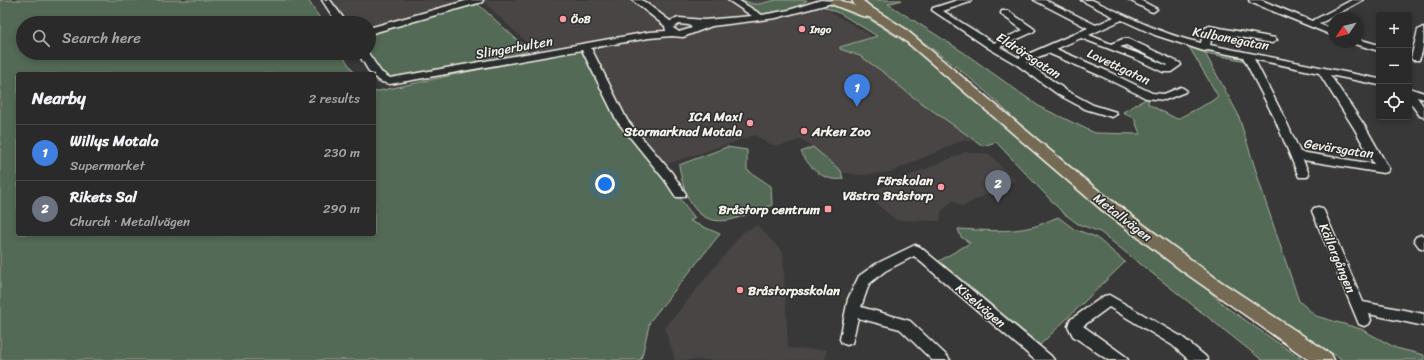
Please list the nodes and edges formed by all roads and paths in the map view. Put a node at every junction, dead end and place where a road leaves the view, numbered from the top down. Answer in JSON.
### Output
{"nodes":[{"id":1,"x":326,"y":0,"type":"edge"},
{"id":2,"x":479,"y":0,"type":"edge"},
{"id":3,"x":636,"y":0,"type":"edge"},
{"id":4,"x":810,"y":0,"type":"edge"},
{"id":5,"x":852,"y":0,"type":"edge"},
{"id":6,"x":857,"y":0,"type":"edge"},
{"id":7,"x":967,"y":0,"type":"edge"},
{"id":8,"x":1038,"y":0,"type":"edge"},
{"id":9,"x":1085,"y":0,"type":"edge"},
{"id":10,"x":1133,"y":0,"type":"edge"},
{"id":11,"x":1253,"y":0,"type":"edge"},
{"id":12,"x":1359,"y":0,"type":"edge"},
{"id":13,"x":734,"y":1,"type":"edge"},
{"id":14,"x":830,"y":1,"type":"edge"},
{"id":15,"x":1153,"y":8,"type":"dead end"},
{"id":16,"x":795,"y":11,"type":"junction"},
{"id":17,"x":1005,"y":13,"type":"dead end"},
{"id":18,"x":337,"y":16,"type":"edge"},
{"id":19,"x":1121,"y":16,"type":"junction"},
{"id":20,"x":759,"y":17,"type":"junction"},
{"id":21,"x":1312,"y":24,"type":"junction"},
{"id":22,"x":694,"y":26,"type":"junction"},
{"id":23,"x":672,"y":27,"type":"junction"},
{"id":24,"x":1095,"y":28,"type":"junction"},
{"id":25,"x":376,"y":29,"type":"edge"},
{"id":26,"x":1328,"y":30,"type":"edge"},
{"id":27,"x":1423,"y":30,"type":"dead end"},
{"id":28,"x":1080,"y":34,"type":"junction"},
{"id":29,"x":1272,"y":40,"type":"dead end"},
{"id":30,"x":1364,"y":44,"type":"edge"},
{"id":31,"x":586,"y":47,"type":"junction"},
{"id":32,"x":993,"y":47,"type":"junction"},
{"id":33,"x":1112,"y":47,"type":"junction"},
{"id":34,"x":1376,"y":47,"type":"edge"},
{"id":35,"x":1204,"y":48,"type":"junction"},
{"id":36,"x":1047,"y":49,"type":"junction"},
{"id":37,"x":1247,"y":56,"type":"junction"},
{"id":38,"x":934,"y":58,"type":"junction"},
{"id":39,"x":1416,"y":58,"type":"edge"},
{"id":40,"x":367,"y":60,"type":"edge"},
{"id":41,"x":1019,"y":62,"type":"junction"},
{"id":42,"x":1322,"y":70,"type":"junction"},
{"id":43,"x":375,"y":72,"type":"edge"},
{"id":44,"x":376,"y":73,"type":"edge"},
{"id":45,"x":1376,"y":81,"type":"edge"},
{"id":46,"x":1181,"y":90,"type":"dead end"},
{"id":47,"x":1412,"y":92,"type":"edge"},
{"id":48,"x":1424,"y":96,"type":"edge"},
{"id":49,"x":1412,"y":98,"type":"edge"},
{"id":50,"x":1112,"y":114,"type":"dead end"},
{"id":51,"x":1424,"y":114,"type":"edge"},
{"id":52,"x":1295,"y":155,"type":"junction"},
{"id":53,"x":1303,"y":174,"type":"dead end"},
{"id":54,"x":680,"y":194,"type":"dead end"},
{"id":55,"x":1318,"y":211,"type":"dead end"},
{"id":56,"x":1358,"y":306,"type":"junction"},
{"id":57,"x":853,"y":311,"type":"junction"},
{"id":58,"x":1364,"y":320,"type":"dead end"},
{"id":59,"x":1424,"y":320,"type":"edge"},
{"id":60,"x":847,"y":339,"type":"dead end"},
{"id":61,"x":942,"y":360,"type":"edge"},
{"id":62,"x":1046,"y":360,"type":"edge"},
{"id":63,"x":1120,"y":360,"type":"edge"},
{"id":64,"x":1200,"y":360,"type":"edge"},
{"id":65,"x":1324,"y":360,"type":"edge"}],
"edges":[{"from":1,"to":18,"type":"street"},
{"from":2,"to":25,"type":"street"},
{"from":3,"to":23,"type":"street"},
{"from":4,"to":16,"type":"street"},
{"from":5,"to":14,"type":"main road"},
{"from":6,"to":38,"type":"main road","name":"Metallvägen"},
{"from":7,"to":32,"type":"street","name":"Eldrörsgatan"},
{"from":8,"to":24,"type":"street"},
{"from":9,"to":19,"type":"street","name":"Kulbanegatan"},
{"from":10,"to":15,"type":"street"},
{"from":11,"to":21,"type":"street"},
{"from":12,"to":21,"type":"street"},
{"from":13,"to":20,"type":"street"},
{"from":14,"to":16,"type":"street"},
{"from":14,"to":38,"type":"main road","name":"Metallvägen"},
{"from":16,"to":20,"type":"street"},
{"from":17,"to":32,"type":"street"},
{"from":19,"to":24,"type":"street"},
{"from":19,"to":35,"type":"street","name":"Kulbanegatan"},
{"from":20,"to":22,"type":"street"},
{"from":21,"to":26,"type":"street"},
{"from":22,"to":23,"type":"street"},
{"from":22,"to":23,"type":"street"},
{"from":23,"to":31,"type":"street","name":"Slingerbulten"},
{"from":24,"to":28,"type":"street"},
{"from":27,"to":39,"type":"street"},
{"from":28,"to":33,"type":"street"},
{"from":28,"to":36,"type":"street"},
{"from":29,"to":35,"type":"street"},
{"from":30,"to":34,"type":"street"},
{"from":31,"to":44,"type":"street","name":"Slingerbulten"},
{"from":31,"to":54,"type":"street"},
{"from":32,"to":41,"type":"street","name":"Eldrörsgatan"},
{"from":33,"to":33,"type":"street"},
{"from":35,"to":37,"type":"street","name":"Kulbanegatan"},
{"from":36,"to":41,"type":"street"},
{"from":36,"to":46,"type":"street","name":"Lavettgatan"},
{"from":37,"to":42,"type":"street","name":"Kulbanegatan"},
{"from":37,"to":52,"type":"street","name":"Gevärsgatan"},
{"from":38,"to":65,"type":"main road","name":"Metallvägen"},
{"from":40,"to":43,"type":"street","name":"Slingerbulten"},
{"from":41,"to":50,"type":"street","name":"Eldrörsgatan"},
{"from":42,"to":45,"type":"street","name":"Kulbanegatan"},
{"from":42,"to":52,"type":"street","name":"Gevärsgatan"},
{"from":47,"to":48,"type":"street"},
{"from":49,"to":51,"type":"street"},
{"from":52,"to":53,"type":"street","name":"Gevärsgatan"},
{"from":55,"to":56,"type":"street","name":"Källargången"},
{"from":56,"to":58,"type":"street","name":"Källargången"},
{"from":56,"to":59,"type":"street","name":"Källargången"},
{"from":57,"to":60,"type":"street"},
{"from":57,"to":61,"type":"street"},
{"from":57,"to":62,"type":"street","name":"Kiselvägen"},
{"from":63,"to":64,"type":"street"}]}
